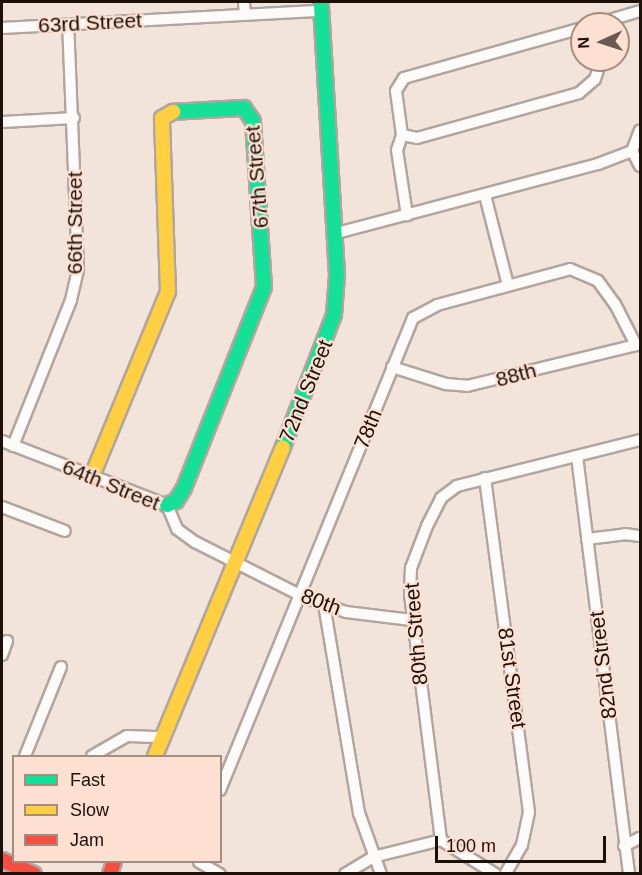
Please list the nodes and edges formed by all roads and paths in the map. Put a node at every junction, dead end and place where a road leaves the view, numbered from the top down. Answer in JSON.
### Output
{"nodes":[{"id":1,"x":244,"y":2,"type":"edge"},
{"id":2,"x":321,"y":6,"type":"edge"},
{"id":3,"x":245,"y":15,"type":"junction"},
{"id":4,"x":3,"y":25,"type":"edge"},
{"id":5,"x":68,"y":25,"type":"junction"},
{"id":6,"x":570,"y":31,"type":"edge"},
{"id":7,"x":597,"y":72,"type":"edge"},
{"id":8,"x":74,"y":118,"type":"junction"},
{"id":9,"x":2,"y":122,"type":"edge"},
{"id":10,"x":640,"y":130,"type":"edge"},
{"id":11,"x":402,"y":135,"type":"junction"},
{"id":12,"x":632,"y":151,"type":"junction"},
{"id":13,"x":640,"y":166,"type":"edge"},
{"id":14,"x":485,"y":195,"type":"junction"},
{"id":15,"x":407,"y":215,"type":"junction"},
{"id":16,"x":333,"y":234,"type":"junction"},
{"id":17,"x":508,"y":285,"type":"junction"},
{"id":18,"x":638,"y":345,"type":"edge"},
{"id":19,"x":392,"y":367,"type":"junction"},
{"id":20,"x":640,"y":440,"type":"edge"},
{"id":21,"x":2,"y":441,"type":"edge"},
{"id":22,"x":13,"y":446,"type":"junction"},
{"id":23,"x":577,"y":456,"type":"junction"},
{"id":24,"x":92,"y":476,"type":"junction"},
{"id":25,"x":485,"y":478,"type":"junction"},
{"id":26,"x":167,"y":505,"type":"junction"},
{"id":27,"x":2,"y":507,"type":"edge"},
{"id":28,"x":64,"y":531,"type":"dead end"},
{"id":29,"x":640,"y":536,"type":"edge"},
{"id":30,"x":587,"y":539,"type":"junction"},
{"id":31,"x":236,"y":564,"type":"junction"},
{"id":32,"x":302,"y":596,"type":"junction"},
{"id":33,"x":324,"y":604,"type":"junction"},
{"id":34,"x":412,"y":620,"type":"junction"},
{"id":35,"x":7,"y":641,"type":"dead end"},
{"id":36,"x":2,"y":655,"type":"edge"},
{"id":37,"x":62,"y":667,"type":"dead end"},
{"id":38,"x":163,"y":737,"type":"junction"},
{"id":39,"x":25,"y":755,"type":"edge"},
{"id":40,"x":94,"y":755,"type":"edge"},
{"id":41,"x":155,"y":755,"type":"edge"},
{"id":42,"x":222,"y":785,"type":"edge"},
{"id":43,"x":640,"y":838,"type":"edge"},
{"id":44,"x":441,"y":840,"type":"junction"},
{"id":45,"x":624,"y":846,"type":"junction"},
{"id":46,"x":374,"y":857,"type":"junction"},
{"id":47,"x":2,"y":860,"type":"edge"},
{"id":48,"x":202,"y":863,"type":"edge"},
{"id":49,"x":34,"y":873,"type":"edge"},
{"id":50,"x":220,"y":873,"type":"edge"},
{"id":51,"x":345,"y":873,"type":"edge"},
{"id":52,"x":381,"y":873,"type":"edge"},
{"id":53,"x":495,"y":873,"type":"edge"},
{"id":54,"x":505,"y":873,"type":"edge"},
{"id":55,"x":629,"y":873,"type":"edge"}],
"edges":[{"from":1,"to":3,"type":"street"},
{"from":2,"to":3,"type":"street","name":"63rd Street"},
{"from":2,"to":16,"type":"street","name":"72nd Street"},
{"from":3,"to":5,"type":"street","name":"63rd Street"},
{"from":4,"to":5,"type":"street","name":"63rd Street"},
{"from":5,"to":8,"type":"street","name":"66th Street"},
{"from":6,"to":11,"type":"street"},
{"from":7,"to":11,"type":"street"},
{"from":8,"to":9,"type":"street"},
{"from":8,"to":22,"type":"street","name":"66th Street"},
{"from":10,"to":12,"type":"street"},
{"from":11,"to":15,"type":"street"},
{"from":12,"to":13,"type":"street"},
{"from":12,"to":14,"type":"street"},
{"from":14,"to":15,"type":"street"},
{"from":14,"to":17,"type":"street"},
{"from":15,"to":16,"type":"street"},
{"from":16,"to":31,"type":"street","name":"72nd Street"},
{"from":17,"to":18,"type":"street","name":"78th"},
{"from":17,"to":19,"type":"street","name":"78th"},
{"from":18,"to":19,"type":"street","name":"88th"},
{"from":19,"to":32,"type":"street","name":"78th"},
{"from":20,"to":23,"type":"street","name":"80th Street"},
{"from":21,"to":22,"type":"street","name":"64th Street"},
{"from":22,"to":24,"type":"street","name":"64th Street"},
{"from":23,"to":25,"type":"street","name":"80th Street"},
{"from":23,"to":30,"type":"street","name":"82nd Street"},
{"from":24,"to":26,"type":"street","name":"64th Street"},
{"from":24,"to":26,"type":"street","name":"67th Street"},
{"from":25,"to":34,"type":"street","name":"80th Street"},
{"from":25,"to":54,"type":"street","name":"81st Street"},
{"from":26,"to":31,"type":"street","name":"64th Street"},
{"from":27,"to":28,"type":"street"},
{"from":29,"to":30,"type":"street"},
{"from":30,"to":45,"type":"street","name":"82nd Street"},
{"from":31,"to":32,"type":"street","name":"80th"},
{"from":31,"to":38,"type":"street","name":"72nd Street"},
{"from":32,"to":33,"type":"street","name":"80th"},
{"from":32,"to":42,"type":"street","name":"78th"},
{"from":33,"to":34,"type":"street","name":"80th"},
{"from":33,"to":46,"type":"street"},
{"from":34,"to":44,"type":"street","name":"80th Street"},
{"from":35,"to":36,"type":"street"},
{"from":37,"to":39,"type":"street"},
{"from":38,"to":40,"type":"street"},
{"from":38,"to":41,"type":"street","name":"72nd Street"},
{"from":43,"to":45,"type":"street"},
{"from":44,"to":46,"type":"street"},
{"from":44,"to":53,"type":"street"},
{"from":45,"to":55,"type":"street","name":"82nd Street"},
{"from":46,"to":51,"type":"street"},
{"from":46,"to":52,"type":"street"},
{"from":47,"to":49,"type":"street"},
{"from":48,"to":50,"type":"street"}]}
